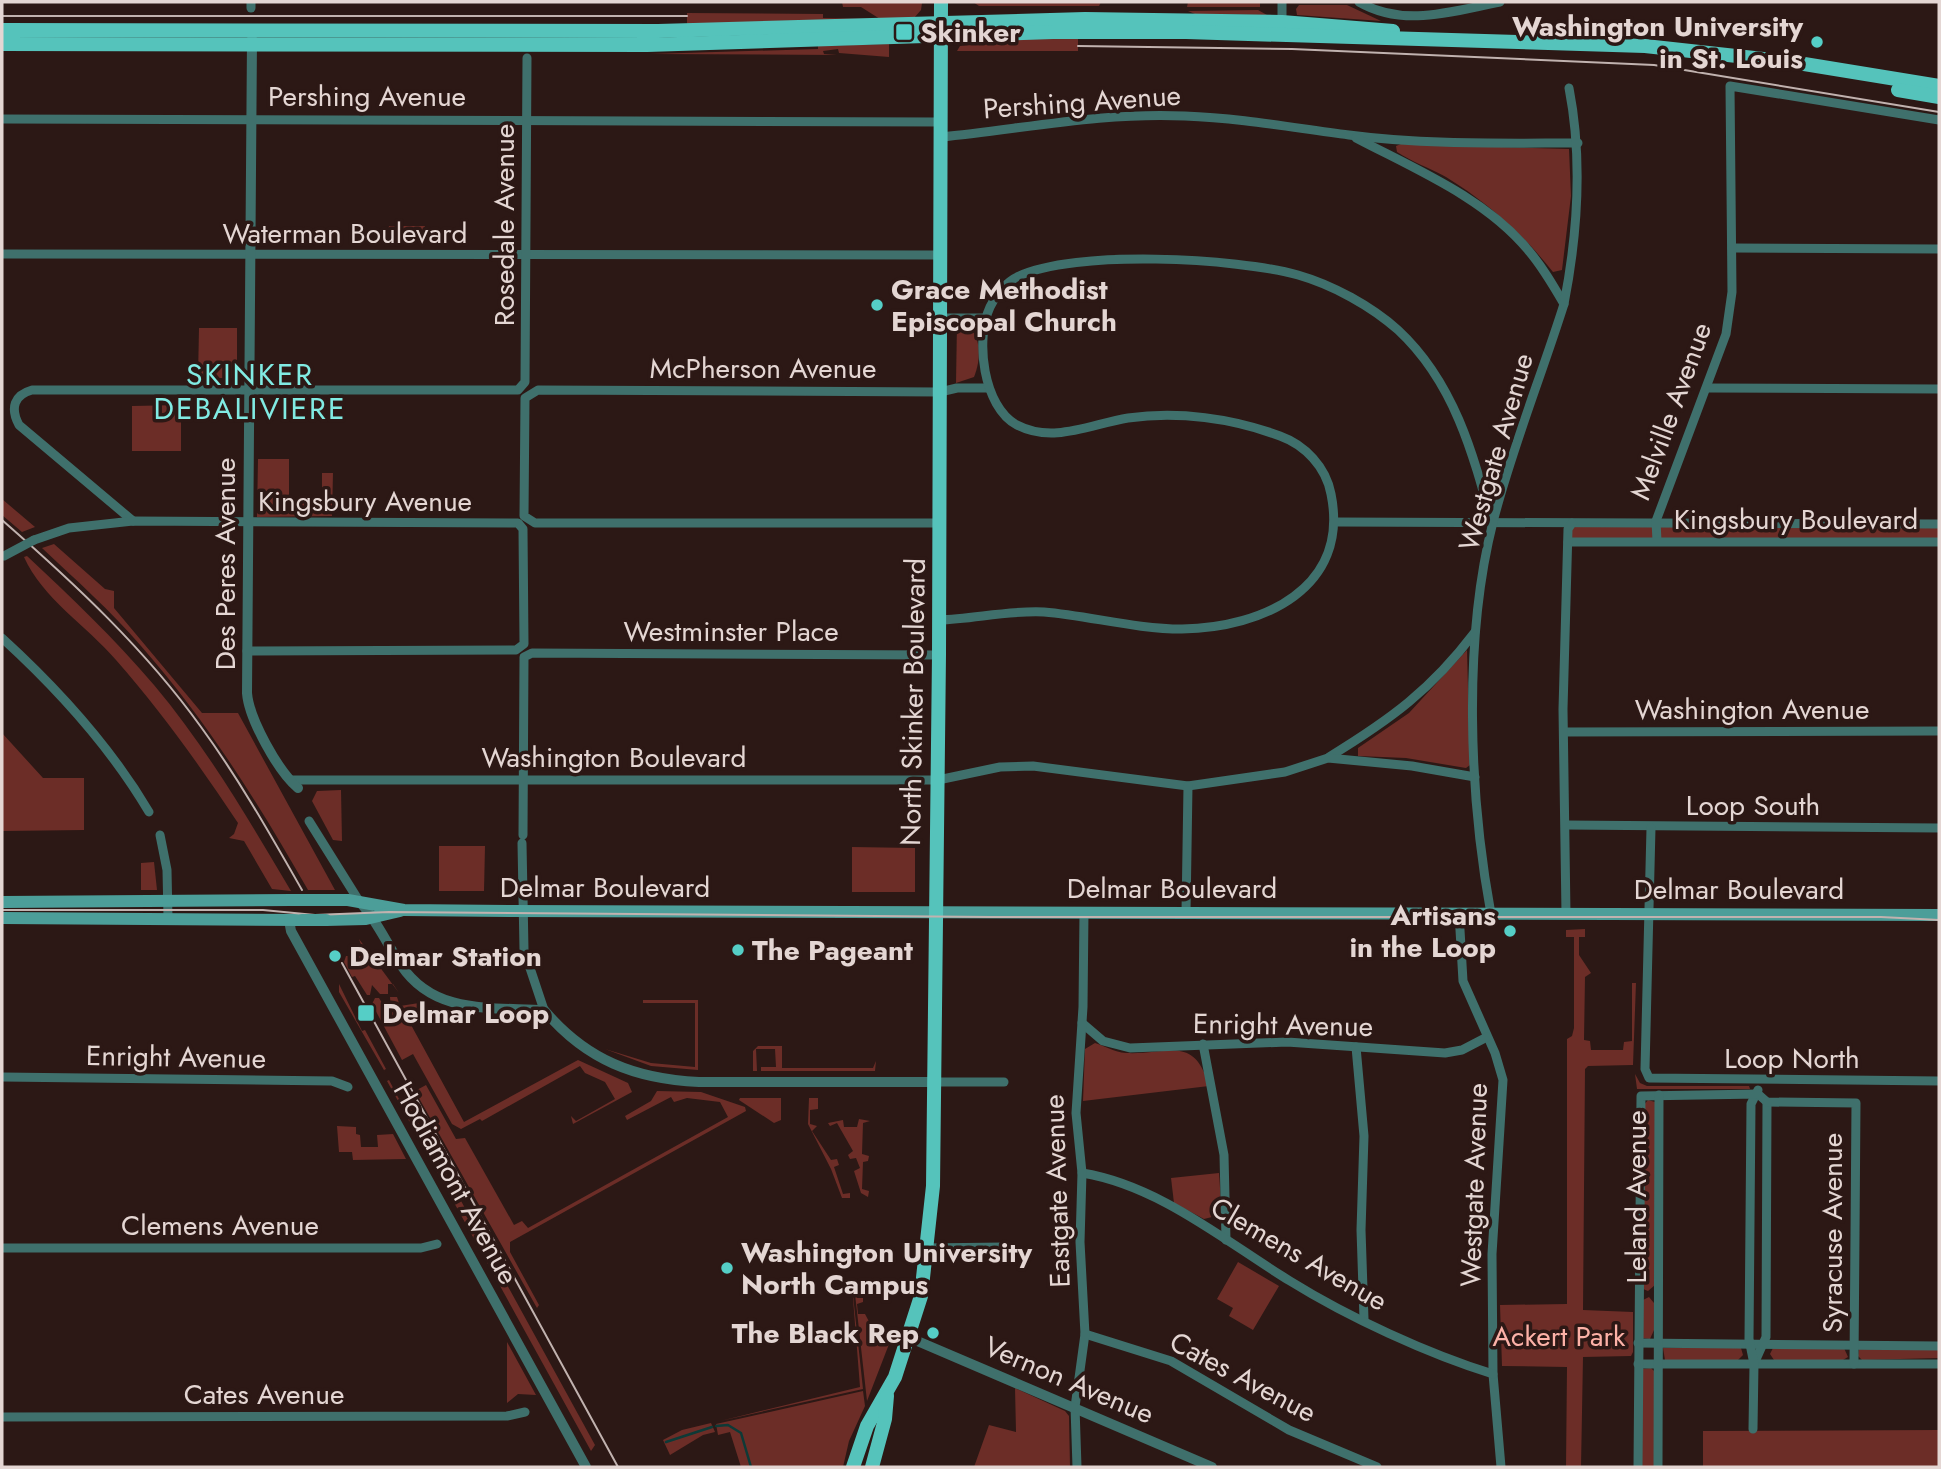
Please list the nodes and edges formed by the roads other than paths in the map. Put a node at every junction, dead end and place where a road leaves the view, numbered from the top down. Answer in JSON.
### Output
{"nodes":[{"id":1,"x":941,"y":2,"type":"edge"},
{"id":2,"x":1282,"y":2,"type":"edge"},
{"id":3,"x":1359,"y":2,"type":"edge"},
{"id":4,"x":1500,"y":2,"type":"edge"},
{"id":5,"x":1282,"y":28,"type":"junction"},
{"id":6,"x":941,"y":29,"type":"junction"},
{"id":7,"x":2,"y":30,"type":"edge"},
{"id":8,"x":252,"y":38,"type":"junction"},
{"id":9,"x":2,"y":44,"type":"edge"},
{"id":10,"x":1721,"y":54,"type":"junction"},
{"id":11,"x":527,"y":58,"type":"dead end"},
{"id":12,"x":1939,"y":86,"type":"edge"},
{"id":13,"x":1569,"y":89,"type":"dead end"},
{"id":14,"x":1939,"y":97,"type":"edge"},
{"id":15,"x":2,"y":119,"type":"edge"},
{"id":16,"x":251,"y":119,"type":"junction"},
{"id":17,"x":527,"y":119,"type":"junction"},
{"id":18,"x":1939,"y":120,"type":"edge"},
{"id":19,"x":941,"y":129,"type":"junction"},
{"id":20,"x":1351,"y":136,"type":"junction"},
{"id":21,"x":1578,"y":143,"type":"junction"},
{"id":22,"x":1732,"y":248,"type":"junction"},
{"id":23,"x":1939,"y":249,"type":"edge"},
{"id":24,"x":2,"y":254,"type":"edge"},
{"id":25,"x":250,"y":255,"type":"junction"},
{"id":26,"x":941,"y":255,"type":"junction"},
{"id":27,"x":527,"y":256,"type":"junction"},
{"id":28,"x":1564,"y":304,"type":"junction"},
{"id":29,"x":940,"y":318,"type":"junction"},
{"id":30,"x":986,"y":318,"type":"junction"},
{"id":31,"x":988,"y":388,"type":"junction"},
{"id":32,"x":1707,"y":388,"type":"junction"},
{"id":33,"x":1939,"y":389,"type":"edge"},
{"id":34,"x":249,"y":391,"type":"junction"},
{"id":35,"x":940,"y":392,"type":"junction"},
{"id":36,"x":133,"y":521,"type":"junction"},
{"id":37,"x":1656,"y":521,"type":"junction"},
{"id":38,"x":1336,"y":522,"type":"junction"},
{"id":39,"x":939,"y":523,"type":"junction"},
{"id":40,"x":1572,"y":523,"type":"junction"},
{"id":41,"x":248,"y":524,"type":"junction"},
{"id":42,"x":1492,"y":524,"type":"junction"},
{"id":43,"x":1939,"y":524,"type":"edge"},
{"id":44,"x":1657,"y":541,"type":"junction"},
{"id":45,"x":1568,"y":542,"type":"junction"},
{"id":46,"x":1939,"y":542,"type":"edge"},
{"id":47,"x":3,"y":557,"type":"edge"},
{"id":48,"x":939,"y":620,"type":"junction"},
{"id":49,"x":1475,"y":632,"type":"junction"},
{"id":50,"x":2,"y":638,"type":"edge"},
{"id":51,"x":247,"y":651,"type":"junction"},
{"id":52,"x":939,"y":655,"type":"junction"},
{"id":53,"x":1564,"y":732,"type":"junction"},
{"id":54,"x":1939,"y":732,"type":"edge"},
{"id":55,"x":1328,"y":758,"type":"junction"},
{"id":56,"x":1475,"y":777,"type":"junction"},
{"id":57,"x":524,"y":780,"type":"junction"},
{"id":58,"x":938,"y":780,"type":"junction"},
{"id":59,"x":294,"y":783,"type":"joint"},
{"id":60,"x":1188,"y":786,"type":"junction"},
{"id":61,"x":149,"y":812,"type":"dead end"},
{"id":62,"x":310,"y":821,"type":"dead end"},
{"id":63,"x":1566,"y":825,"type":"junction"},
{"id":64,"x":1651,"y":828,"type":"junction"},
{"id":65,"x":1939,"y":828,"type":"edge"},
{"id":66,"x":160,"y":835,"type":"dead end"},
{"id":67,"x":168,"y":901,"type":"junction"},
{"id":68,"x":359,"y":901,"type":"junction"},
{"id":69,"x":2,"y":902,"type":"edge"},
{"id":70,"x":404,"y":910,"type":"junction"},
{"id":71,"x":521,"y":911,"type":"junction"},
{"id":72,"x":1084,"y":912,"type":"junction"},
{"id":73,"x":1186,"y":912,"type":"junction"},
{"id":74,"x":936,"y":913,"type":"junction"},
{"id":75,"x":1459,"y":913,"type":"junction"},
{"id":76,"x":1490,"y":914,"type":"junction"},
{"id":77,"x":1566,"y":914,"type":"junction"},
{"id":78,"x":1649,"y":914,"type":"junction"},
{"id":79,"x":1939,"y":915,"type":"edge"},
{"id":80,"x":2,"y":918,"type":"edge"},
{"id":81,"x":168,"y":918,"type":"junction"},
{"id":82,"x":374,"y":918,"type":"junction"},
{"id":83,"x":296,"y":920,"type":"junction"},
{"id":84,"x":544,"y":1010,"type":"junction"},
{"id":85,"x":1082,"y":1023,"type":"junction"},
{"id":86,"x":1487,"y":1037,"type":"junction"},
{"id":87,"x":1203,"y":1044,"type":"junction"},
{"id":88,"x":1356,"y":1047,"type":"junction"},
{"id":89,"x":1647,"y":1075,"type":"joint"},
{"id":90,"x":2,"y":1077,"type":"edge"},
{"id":91,"x":1758,"y":1081,"type":"junction"},
{"id":92,"x":1939,"y":1081,"type":"edge"},
{"id":93,"x":933,"y":1082,"type":"junction"},
{"id":94,"x":1003,"y":1082,"type":"dead end"},
{"id":95,"x":348,"y":1087,"type":"dead end"},
{"id":96,"x":1758,"y":1094,"type":"junction"},
{"id":97,"x":1659,"y":1095,"type":"junction"},
{"id":98,"x":1767,"y":1102,"type":"junction"},
{"id":99,"x":1750,"y":1149,"type":"junction"},
{"id":100,"x":1767,"y":1149,"type":"junction"},
{"id":101,"x":1082,"y":1173,"type":"junction"},
{"id":102,"x":1226,"y":1240,"type":"junction"},
{"id":103,"x":437,"y":1244,"type":"dead end"},
{"id":104,"x":1004,"y":1247,"type":"dead end"},
{"id":105,"x":2,"y":1248,"type":"edge"},
{"id":106,"x":925,"y":1248,"type":"junction"},
{"id":107,"x":1639,"y":1294,"type":"junction"},
{"id":108,"x":1658,"y":1295,"type":"junction"},
{"id":109,"x":1749,"y":1295,"type":"junction"},
{"id":110,"x":1766,"y":1295,"type":"junction"},
{"id":111,"x":1364,"y":1319,"type":"junction"},
{"id":112,"x":1085,"y":1334,"type":"junction"},
{"id":113,"x":908,"y":1337,"type":"junction"},
{"id":114,"x":1638,"y":1343,"type":"junction"},
{"id":115,"x":1658,"y":1343,"type":"junction"},
{"id":116,"x":1750,"y":1345,"type":"junction"},
{"id":117,"x":1762,"y":1345,"type":"junction"},
{"id":118,"x":1854,"y":1345,"type":"junction"},
{"id":119,"x":1939,"y":1346,"type":"edge"},
{"id":120,"x":1638,"y":1364,"type":"junction"},
{"id":121,"x":1658,"y":1364,"type":"junction"},
{"id":122,"x":1754,"y":1364,"type":"junction"},
{"id":123,"x":1854,"y":1364,"type":"junction"},
{"id":124,"x":1939,"y":1364,"type":"edge"},
{"id":125,"x":1493,"y":1374,"type":"junction"},
{"id":126,"x":887,"y":1396,"type":"junction"},
{"id":127,"x":1075,"y":1407,"type":"junction"},
{"id":128,"x":525,"y":1412,"type":"dead end"},
{"id":129,"x":2,"y":1417,"type":"edge"},
{"id":130,"x":1753,"y":1429,"type":"dead end"},
{"id":131,"x":586,"y":1467,"type":"edge"},
{"id":132,"x":853,"y":1467,"type":"edge"},
{"id":133,"x":872,"y":1467,"type":"edge"},
{"id":134,"x":1077,"y":1467,"type":"edge"},
{"id":135,"x":1212,"y":1467,"type":"edge"},
{"id":136,"x":1377,"y":1467,"type":"edge"},
{"id":137,"x":1501,"y":1467,"type":"edge"},
{"id":138,"x":1638,"y":1467,"type":"edge"},
{"id":139,"x":1658,"y":1467,"type":"edge"}],
"edges":[{"from":1,"to":6,"type":"main road","name":"North Skinker Boulevard"},
{"from":2,"to":5,"type":"street"},
{"from":3,"to":4,"type":"street"},
{"from":5,"to":6,"type":"main road"},
{"from":5,"to":10,"type":"main road"},
{"from":6,"to":8,"type":"main road"},
{"from":6,"to":19,"type":"main road","name":"North Skinker Boulevard"},
{"from":7,"to":8,"type":"main road"},
{"from":8,"to":9,"type":"main road"},
{"from":8,"to":16,"type":"street","name":"Des Peres Avenue"},
{"from":10,"to":12,"type":"main road"},
{"from":10,"to":14,"type":"main road"},
{"from":11,"to":17,"type":"street","name":"Rosedale Avenue"},
{"from":13,"to":21,"type":"street","name":"Westgate Avenue"},
{"from":15,"to":16,"type":"street","name":"Pershing Avenue"},
{"from":16,"to":17,"type":"street","name":"Pershing Avenue"},
{"from":16,"to":25,"type":"street","name":"Des Peres Avenue"},
{"from":17,"to":19,"type":"street","name":"Pershing Avenue"},
{"from":17,"to":27,"type":"street","name":"Rosedale Avenue"},
{"from":18,"to":22,"type":"street","name":"Melville Avenue"},
{"from":19,"to":20,"type":"street","name":"Pershing Avenue"},
{"from":19,"to":26,"type":"main road","name":"North Skinker Boulevard"},
{"from":20,"to":21,"type":"street","name":"Pershing Avenue"},
{"from":20,"to":28,"type":"street","name":"Pershing Avenue"},
{"from":21,"to":28,"type":"street","name":"Westgate Avenue"},
{"from":22,"to":23,"type":"street"},
{"from":22,"to":32,"type":"street","name":"Melville Avenue"},
{"from":24,"to":25,"type":"street","name":"Waterman Boulevard"},
{"from":25,"to":27,"type":"street","name":"Waterman Boulevard"},
{"from":25,"to":34,"type":"street","name":"Des Peres Avenue"},
{"from":26,"to":27,"type":"street","name":"Waterman Boulevard"},
{"from":26,"to":29,"type":"main road","name":"North Skinker Boulevard"},
{"from":27,"to":34,"type":"street","name":"Rosedale Avenue"},
{"from":28,"to":42,"type":"street","name":"Westgate Avenue"},
{"from":29,"to":30,"type":"street"},
{"from":29,"to":35,"type":"main road","name":"North Skinker Boulevard"},
{"from":30,"to":31,"type":"street"},
{"from":30,"to":42,"type":"street"},
{"from":31,"to":35,"type":"street","name":"McPherson Avenue"},
{"from":31,"to":38,"type":"street"},
{"from":32,"to":33,"type":"street"},
{"from":32,"to":37,"type":"street","name":"Melville Avenue"},
{"from":34,"to":36,"type":"street"},
{"from":34,"to":41,"type":"street","name":"Des Peres Avenue"},
{"from":35,"to":39,"type":"main road","name":"North Skinker Boulevard"},
{"from":35,"to":39,"type":"street","name":"McPherson Avenue"},
{"from":36,"to":41,"type":"street","name":"Kingsbury Avenue"},
{"from":36,"to":47,"type":"street","name":"Kingsbury Avenue","bridge":true},
{"from":37,"to":40,"type":"street","name":"Kingsbury Boulevard"},
{"from":37,"to":43,"type":"street","name":"Kingsbury Boulevard"},
{"from":37,"to":44,"type":"street","name":"Melville Avenue"},
{"from":38,"to":42,"type":"street","name":"Kingsbury Boulevard"},
{"from":38,"to":48,"type":"street"},
{"from":39,"to":48,"type":"main road","name":"North Skinker Boulevard"},
{"from":40,"to":42,"type":"street","name":"Kingsbury Boulevard"},
{"from":40,"to":45,"type":"street"},
{"from":41,"to":51,"type":"street","name":"Des Peres Avenue"},
{"from":41,"to":51,"type":"street","name":"Kingsbury Avenue"},
{"from":42,"to":49,"type":"street","name":"Westgate Avenue"},
{"from":44,"to":45,"type":"street","name":"Kingsbury Boulevard"},
{"from":44,"to":46,"type":"street","name":"Kingsbury Boulevard"},
{"from":45,"to":53,"type":"street"},
{"from":48,"to":52,"type":"main road","name":"North Skinker Boulevard"},
{"from":49,"to":55,"type":"street"},
{"from":49,"to":56,"type":"street","name":"Westgate Avenue"},
{"from":50,"to":61,"type":"street"},
{"from":51,"to":59,"type":"street","name":"Des Peres Avenue"},
{"from":52,"to":57,"type":"street","name":"Westminster Place"},
{"from":52,"to":58,"type":"main road","name":"North Skinker Boulevard"},
{"from":53,"to":54,"type":"street","name":"Washington Avenue"},
{"from":53,"to":63,"type":"street"},
{"from":55,"to":56,"type":"street"},
{"from":55,"to":60,"type":"street"},
{"from":56,"to":76,"type":"street","name":"Westgate Avenue"},
{"from":57,"to":58,"type":"street","name":"Washington Boulevard"},
{"from":57,"to":59,"type":"street","name":"Washington Boulevard"},
{"from":57,"to":71,"type":"street"},
{"from":58,"to":60,"type":"street"},
{"from":58,"to":74,"type":"main road","name":"North Skinker Boulevard"},
{"from":60,"to":73,"type":"street"},
{"from":62,"to":68,"type":"street"},
{"from":63,"to":64,"type":"street","name":"Loop South"},
{"from":63,"to":77,"type":"street"},
{"from":64,"to":65,"type":"street","name":"Loop South"},
{"from":64,"to":78,"type":"street","name":"Leland Avenue"},
{"from":66,"to":67,"type":"street"},
{"from":67,"to":68,"type":"main road","name":"Delmar Boulevard","bridge":true},
{"from":67,"to":69,"type":"main road","name":"Delmar Boulevard"},
{"from":67,"to":81,"type":"street"},
{"from":68,"to":70,"type":"main road","name":"Delmar Boulevard"},
{"from":68,"to":82,"type":"street"},
{"from":70,"to":71,"type":"main road","name":"Delmar Boulevard"},
{"from":70,"to":82,"type":"main road","name":"Delmar Boulevard"},
{"from":71,"to":74,"type":"main road","name":"Delmar Boulevard"},
{"from":71,"to":84,"type":"street"},
{"from":72,"to":73,"type":"main road","name":"Delmar Boulevard"},
{"from":72,"to":74,"type":"main road","name":"Delmar Boulevard"},
{"from":72,"to":85,"type":"street","name":"Eastgate Avenue"},
{"from":73,"to":75,"type":"main road","name":"Delmar Boulevard"},
{"from":74,"to":93,"type":"main road","name":"North Skinker Boulevard"},
{"from":75,"to":76,"type":"main road","name":"Delmar Boulevard"},
{"from":75,"to":86,"type":"street","name":"Westgate Avenue"},
{"from":76,"to":77,"type":"main road","name":"Delmar Boulevard"},
{"from":77,"to":78,"type":"main road","name":"Delmar Boulevard"},
{"from":78,"to":79,"type":"main road","name":"Delmar Boulevard"},
{"from":78,"to":89,"type":"street","name":"Leland Avenue"},
{"from":80,"to":81,"type":"main road","name":"Delmar Boulevard"},
{"from":81,"to":83,"type":"main road","name":"Delmar Boulevard"},
{"from":82,"to":83,"type":"main road","name":"Delmar Boulevard","bridge":true},
{"from":82,"to":84,"type":"street"},
{"from":83,"to":131,"type":"street","name":"Hodiamont Avenue"},
{"from":84,"to":93,"type":"street"},
{"from":85,"to":87,"type":"street","name":"Enright Avenue"},
{"from":85,"to":101,"type":"street","name":"Eastgate Avenue"},
{"from":86,"to":88,"type":"street","name":"Enright Avenue"},
{"from":86,"to":125,"type":"street","name":"Westgate Avenue"},
{"from":87,"to":88,"type":"street","name":"Enright Avenue"},
{"from":87,"to":102,"type":"street"},
{"from":88,"to":111,"type":"street"},
{"from":89,"to":91,"type":"street","name":"Loop North"},
{"from":90,"to":95,"type":"street","name":"Enright Avenue"},
{"from":91,"to":92,"type":"street","name":"Loop North"},
{"from":91,"to":96,"type":"street"},
{"from":93,"to":94,"type":"street"},
{"from":93,"to":106,"type":"main road","name":"North Skinker Boulevard"},
{"from":96,"to":97,"type":"street"},
{"from":96,"to":98,"type":"street"},
{"from":96,"to":99,"type":"street"},
{"from":97,"to":107,"type":"street","name":"Leland Avenue"},
{"from":97,"to":108,"type":"street","name":"Leland Avenue"},
{"from":98,"to":100,"type":"street"},
{"from":98,"to":118,"type":"street","name":"Syracuse Avenue"},
{"from":99,"to":100,"type":"street"},
{"from":99,"to":109,"type":"street"},
{"from":100,"to":110,"type":"street"},
{"from":101,"to":102,"type":"street","name":"Clemens Avenue"},
{"from":101,"to":112,"type":"street","name":"Eastgate Avenue"},
{"from":102,"to":111,"type":"street","name":"Clemens Avenue"},
{"from":103,"to":105,"type":"street","name":"Clemens Avenue"},
{"from":104,"to":106,"type":"street"},
{"from":106,"to":113,"type":"main road","name":"North Skinker Boulevard"},
{"from":107,"to":108,"type":"street"},
{"from":107,"to":114,"type":"street","name":"Leland Avenue"},
{"from":108,"to":115,"type":"street","name":"Leland Avenue"},
{"from":109,"to":110,"type":"street"},
{"from":109,"to":116,"type":"street"},
{"from":110,"to":117,"type":"street"},
{"from":111,"to":125,"type":"street","name":"Clemens Avenue"},
{"from":112,"to":127,"type":"street","name":"Eastgate Avenue"},
{"from":112,"to":136,"type":"street","name":"Cates Avenue"},
{"from":113,"to":126,"type":"main road","name":"North Skinker Boulevard"},
{"from":113,"to":127,"type":"street","name":"Vernon Avenue"},
{"from":114,"to":115,"type":"street"},
{"from":114,"to":120,"type":"street","name":"Leland Avenue"},
{"from":115,"to":116,"type":"street"},
{"from":115,"to":121,"type":"street","name":"Leland Avenue"},
{"from":116,"to":117,"type":"street"},
{"from":116,"to":122,"type":"street"},
{"from":117,"to":118,"type":"street"},
{"from":117,"to":122,"type":"street"},
{"from":118,"to":119,"type":"street"},
{"from":118,"to":123,"type":"street","name":"Syracuse Avenue"},
{"from":120,"to":121,"type":"street"},
{"from":120,"to":138,"type":"street","name":"Leland Avenue"},
{"from":121,"to":122,"type":"street"},
{"from":121,"to":139,"type":"street","name":"Leland Avenue"},
{"from":122,"to":123,"type":"street"},
{"from":122,"to":130,"type":"street"},
{"from":123,"to":124,"type":"street"},
{"from":125,"to":137,"type":"street","name":"Westgate Avenue"},
{"from":126,"to":132,"type":"main road","name":"North Skinker Boulevard"},
{"from":126,"to":133,"type":"main road","name":"North Skinker Boulevard"},
{"from":127,"to":134,"type":"street","name":"Eastgate Avenue"},
{"from":127,"to":135,"type":"street","name":"Vernon Avenue"},
{"from":128,"to":129,"type":"street","name":"Cates Avenue"}]}
